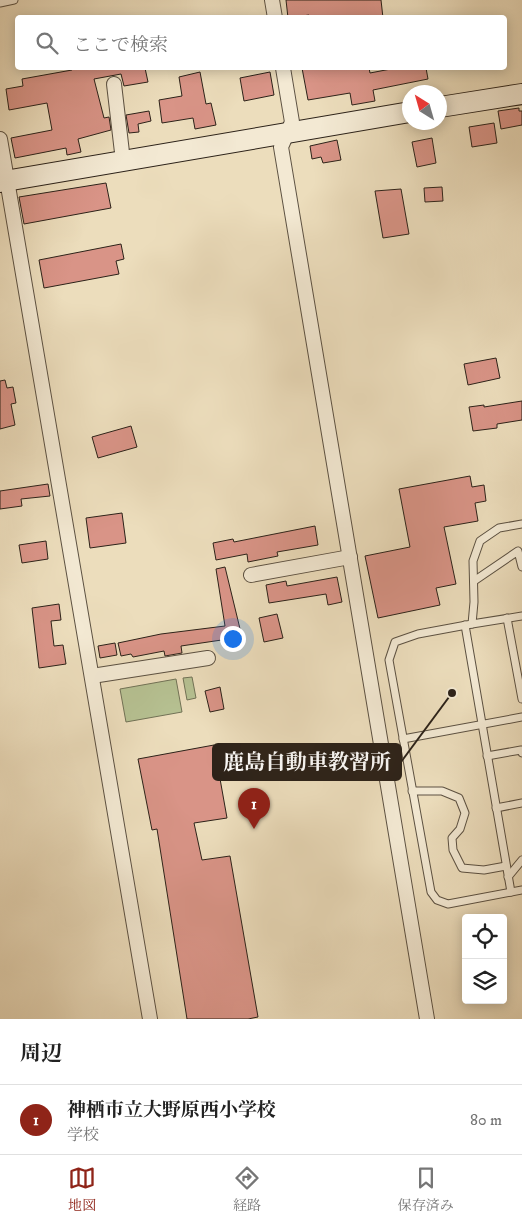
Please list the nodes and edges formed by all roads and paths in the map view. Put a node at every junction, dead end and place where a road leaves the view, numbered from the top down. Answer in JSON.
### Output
{"nodes":[{"id":1,"x":14,"y":0,"type":"edge"},
{"id":2,"x":272,"y":0,"type":"edge"},
{"id":3,"x":0,"y":2,"type":"edge"},
{"id":4,"x":274,"y":15,"type":"edge"},
{"id":5,"x":283,"y":70,"type":"edge"},
{"id":6,"x":114,"y":84,"type":"dead end"},
{"id":7,"x":522,"y":94,"type":"edge"},
{"id":8,"x":447,"y":106,"type":"edge"},
{"id":9,"x":402,"y":113,"type":"edge"},
{"id":10,"x":288,"y":132,"type":"junction"},
{"id":11,"x":0,"y":139,"type":"edge"},
{"id":12,"x":123,"y":161,"type":"junction"},
{"id":13,"x":4,"y":181,"type":"edge"},
{"id":14,"x":522,"y":524,"type":"edge"},
{"id":15,"x":350,"y":557,"type":"junction"},
{"id":16,"x":522,"y":567,"type":"edge"},
{"id":17,"x":251,"y":575,"type":"dead end"},
{"id":18,"x":474,"y":581,"type":"junction"},
{"id":19,"x":522,"y":616,"type":"edge"},
{"id":20,"x":507,"y":618,"type":"junction"},
{"id":21,"x":468,"y":625,"type":"junction"},
{"id":22,"x":208,"y":658,"type":"dead end"},
{"id":23,"x":92,"y":676,"type":"junction"},
{"id":24,"x":522,"y":699,"type":"edge"},
{"id":25,"x":522,"y":717,"type":"edge"},
{"id":26,"x":482,"y":724,"type":"junction"},
{"id":27,"x":403,"y":740,"type":"junction"},
{"id":28,"x":522,"y":753,"type":"edge"},
{"id":29,"x":487,"y":756,"type":"junction"},
{"id":30,"x":412,"y":791,"type":"junction"},
{"id":31,"x":522,"y":803,"type":"edge"},
{"id":32,"x":496,"y":808,"type":"junction"},
{"id":33,"x":522,"y":860,"type":"edge"},
{"id":34,"x":506,"y":866,"type":"junction"},
{"id":35,"x":508,"y":877,"type":"junction"},
{"id":36,"x":522,"y":890,"type":"edge"},
{"id":37,"x":511,"y":892,"type":"junction"},
{"id":38,"x":150,"y":1019,"type":"edge"},
{"id":39,"x":427,"y":1019,"type":"edge"}],
"edges":[{"from":1,"to":3,"type":"lane"},
{"from":2,"to":4,"type":"street"},
{"from":5,"to":10,"type":"street"},
{"from":6,"to":12,"type":"street"},
{"from":7,"to":8,"type":"street"},
{"from":9,"to":10,"type":"street"},
{"from":10,"to":12,"type":"street"},
{"from":10,"to":15,"type":"street"},
{"from":11,"to":13,"type":"street"},
{"from":12,"to":13,"type":"street"},
{"from":13,"to":23,"type":"street"},
{"from":14,"to":18,"type":"lane"},
{"from":15,"to":17,"type":"street"},
{"from":15,"to":39,"type":"street"},
{"from":16,"to":18,"type":"lane"},
{"from":18,"to":21,"type":"lane"},
{"from":19,"to":20,"type":"lane"},
{"from":20,"to":21,"type":"lane"},
{"from":20,"to":24,"type":"lane"},
{"from":21,"to":26,"type":"lane"},
{"from":21,"to":27,"type":"lane"},
{"from":22,"to":23,"type":"street"},
{"from":23,"to":38,"type":"street"},
{"from":25,"to":26,"type":"lane"},
{"from":26,"to":27,"type":"lane"},
{"from":26,"to":29,"type":"lane"},
{"from":27,"to":30,"type":"lane"},
{"from":28,"to":29,"type":"lane"},
{"from":29,"to":32,"type":"lane"},
{"from":30,"to":34,"type":"lane"},
{"from":30,"to":37,"type":"lane"},
{"from":31,"to":32,"type":"lane"},
{"from":32,"to":34,"type":"lane"},
{"from":33,"to":35,"type":"lane"},
{"from":34,"to":35,"type":"lane"},
{"from":35,"to":37,"type":"lane"},
{"from":36,"to":37,"type":"lane"}]}
